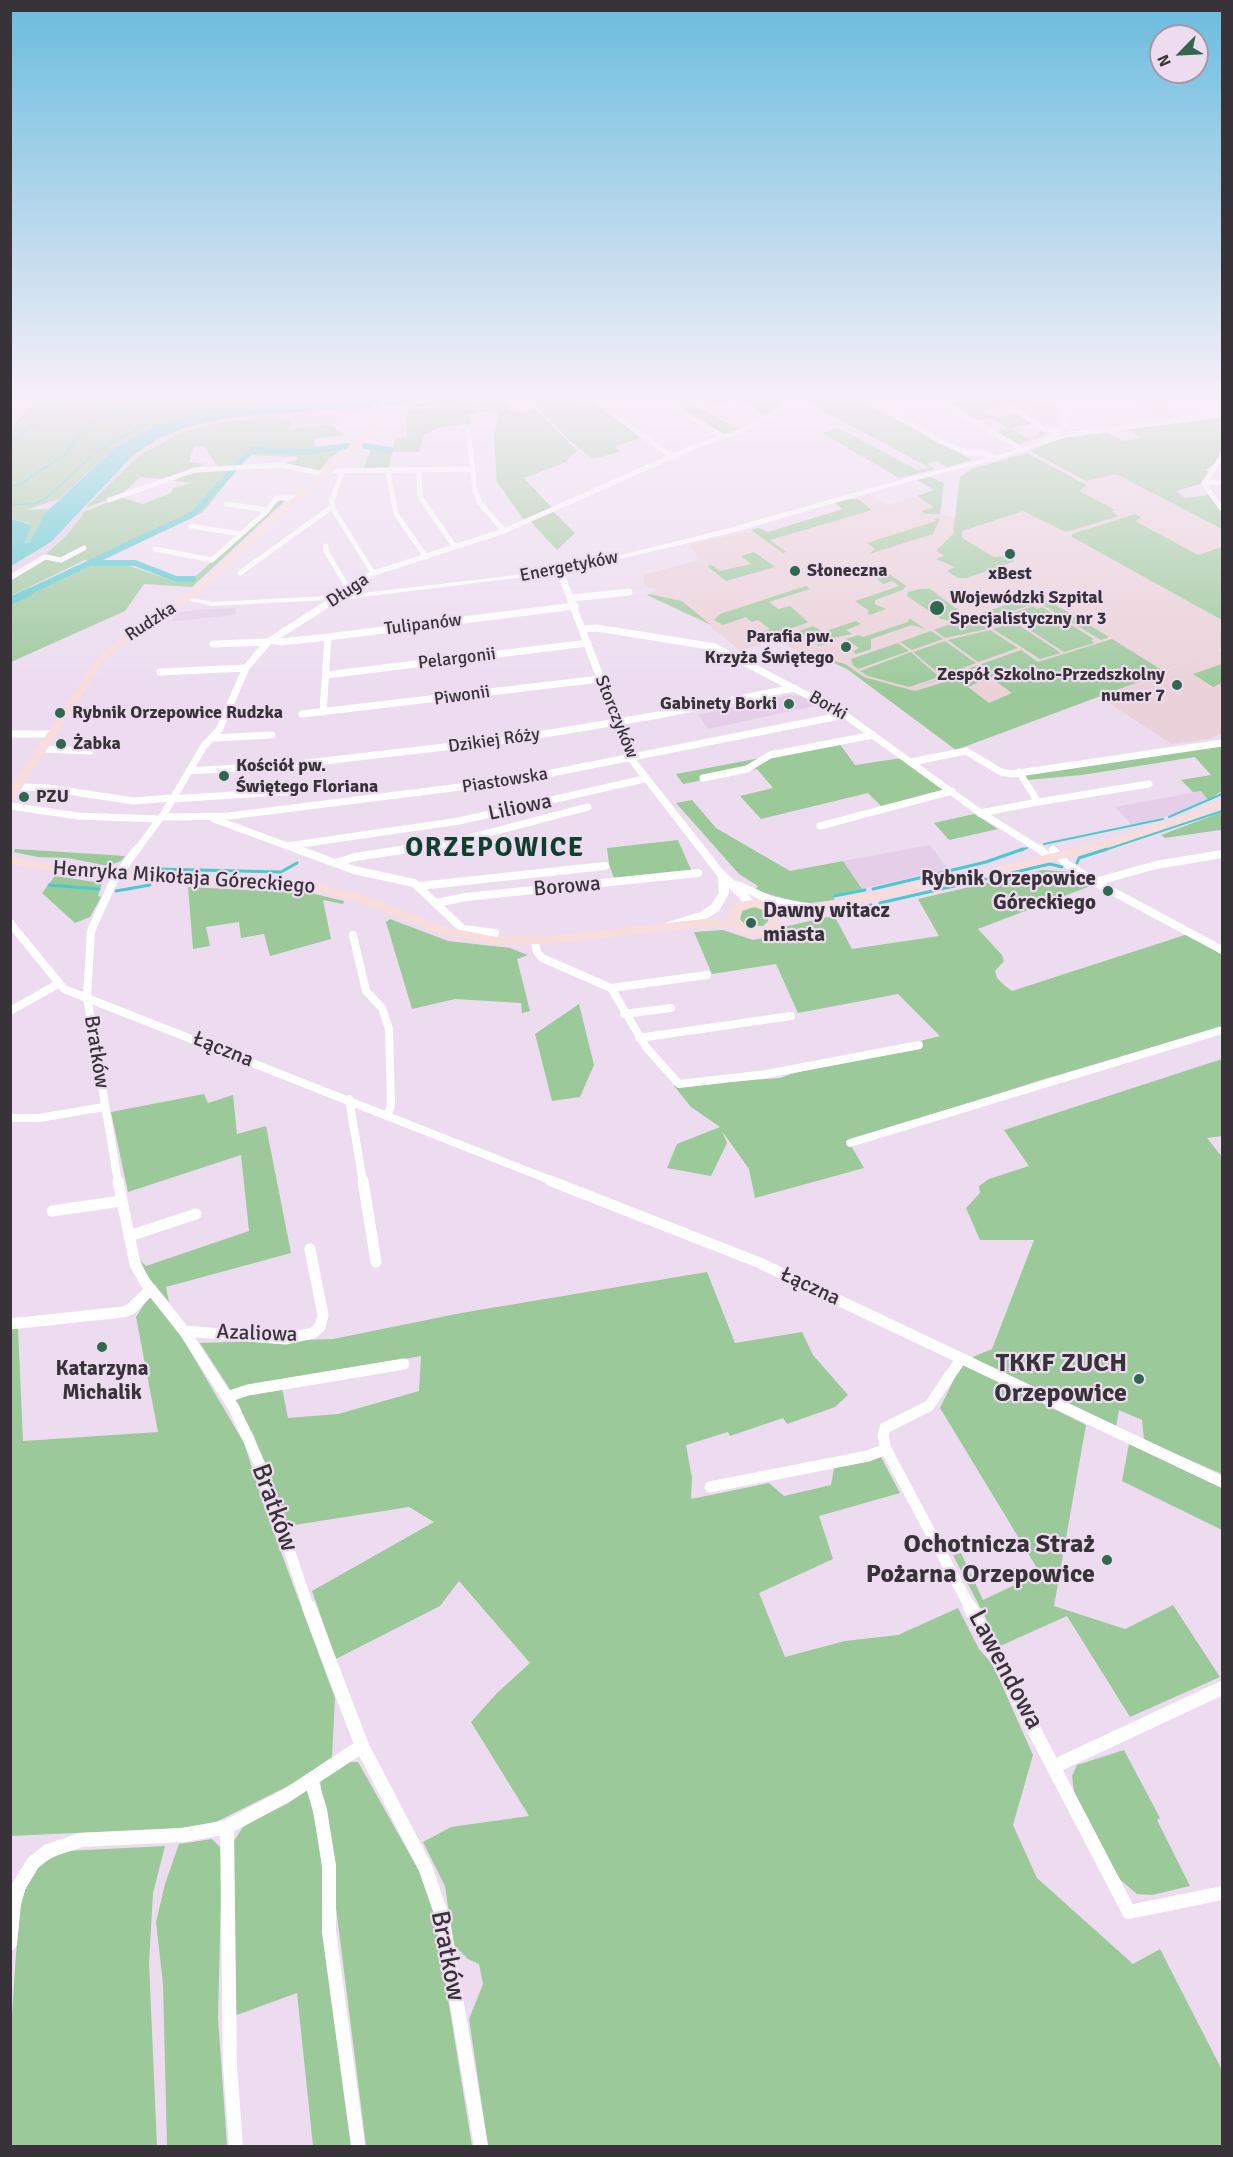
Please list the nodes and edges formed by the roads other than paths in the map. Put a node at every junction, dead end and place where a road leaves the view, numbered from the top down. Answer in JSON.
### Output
{"nodes":[{"id":1,"x":126,"y":494,"type":"edge"},
{"id":2,"x":303,"y":494,"type":"edge"},
{"id":3,"x":334,"y":494,"type":"edge"},
{"id":4,"x":392,"y":494,"type":"edge"},
{"id":5,"x":420,"y":494,"type":"edge"},
{"id":6,"x":476,"y":494,"type":"edge"},
{"id":7,"x":593,"y":494,"type":"edge"},
{"id":8,"x":858,"y":494,"type":"edge"},
{"id":9,"x":1222,"y":494,"type":"edge"},
{"id":10,"x":1211,"y":495,"type":"joint"},
{"id":11,"x":298,"y":498,"type":"junction"},
{"id":12,"x":109,"y":500,"type":"dead end"},
{"id":13,"x":226,"y":504,"type":"dead end"},
{"id":14,"x":332,"y":507,"type":"junction"},
{"id":15,"x":1222,"y":509,"type":"edge"},
{"id":16,"x":268,"y":510,"type":"junction"},
{"id":17,"x":190,"y":526,"type":"dead end"},
{"id":18,"x":504,"y":531,"type":"junction"},
{"id":19,"x":241,"y":534,"type":"junction"},
{"id":20,"x":326,"y":546,"type":"dead end"},
{"id":21,"x":455,"y":547,"type":"junction"},
{"id":22,"x":84,"y":548,"type":"dead end"},
{"id":23,"x":155,"y":549,"type":"dead end"},
{"id":24,"x":426,"y":557,"type":"junction"},
{"id":25,"x":560,"y":571,"type":"junction"},
{"id":26,"x":240,"y":573,"type":"dead end"},
{"id":27,"x":373,"y":573,"type":"junction"},
{"id":28,"x":516,"y":577,"type":"junction"},
{"id":29,"x":10,"y":578,"type":"edge"},
{"id":30,"x":348,"y":588,"type":"junction"},
{"id":31,"x":567,"y":588,"type":"junction"},
{"id":32,"x":629,"y":592,"type":"dead end"},
{"id":33,"x":336,"y":597,"type":"junction"},
{"id":34,"x":187,"y":599,"type":"junction"},
{"id":35,"x":573,"y":602,"type":"junction"},
{"id":36,"x":583,"y":629,"type":"junction"},
{"id":37,"x":328,"y":637,"type":"junction"},
{"id":38,"x":270,"y":641,"type":"junction"},
{"id":39,"x":588,"y":643,"type":"junction"},
{"id":40,"x":213,"y":644,"type":"dead end"},
{"id":41,"x":246,"y":668,"type":"junction"},
{"id":42,"x":160,"y":672,"type":"dead end"},
{"id":43,"x":326,"y":675,"type":"junction"},
{"id":44,"x":600,"y":679,"type":"junction"},
{"id":45,"x":794,"y":688,"type":"junction"},
{"id":46,"x":323,"y":712,"type":"junction"},
{"id":47,"x":302,"y":714,"type":"dead end"},
{"id":48,"x":845,"y":715,"type":"junction"},
{"id":49,"x":615,"y":722,"type":"junction"},
{"id":50,"x":10,"y":734,"type":"edge"},
{"id":51,"x":52,"y":734,"type":"junction"},
{"id":52,"x":272,"y":735,"type":"dead end"},
{"id":53,"x":873,"y":735,"type":"junction"},
{"id":54,"x":213,"y":738,"type":"junction"},
{"id":55,"x":1222,"y":743,"type":"edge"},
{"id":56,"x":42,"y":749,"type":"junction"},
{"id":57,"x":90,"y":751,"type":"dead end"},
{"id":58,"x":631,"y":758,"type":"junction"},
{"id":59,"x":911,"y":762,"type":"junction"},
{"id":60,"x":189,"y":771,"type":"junction"},
{"id":61,"x":1019,"y":772,"type":"junction"},
{"id":62,"x":703,"y":778,"type":"dead end"},
{"id":63,"x":644,"y":779,"type":"junction"},
{"id":64,"x":1149,"y":784,"type":"dead end"},
{"id":65,"x":18,"y":787,"type":"junction"},
{"id":66,"x":297,"y":791,"type":"dead end"},
{"id":67,"x":952,"y":791,"type":"junction"},
{"id":68,"x":10,"y":798,"type":"edge"},
{"id":69,"x":172,"y":799,"type":"junction"},
{"id":70,"x":1038,"y":802,"type":"junction"},
{"id":71,"x":1222,"y":803,"type":"edge"},
{"id":72,"x":10,"y":806,"type":"edge"},
{"id":73,"x":588,"y":807,"type":"dead end"},
{"id":74,"x":980,"y":813,"type":"junction"},
{"id":75,"x":160,"y":818,"type":"junction"},
{"id":76,"x":212,"y":818,"type":"junction"},
{"id":77,"x":820,"y":826,"type":"dead end"},
{"id":78,"x":287,"y":846,"type":"junction"},
{"id":79,"x":1051,"y":854,"type":"junction"},
{"id":80,"x":1222,"y":854,"type":"edge"},
{"id":81,"x":12,"y":860,"type":"edge"},
{"id":82,"x":335,"y":863,"type":"junction"},
{"id":83,"x":605,"y":866,"type":"dead end"},
{"id":84,"x":698,"y":873,"type":"dead end"},
{"id":85,"x":117,"y":876,"type":"junction"},
{"id":86,"x":723,"y":876,"type":"junction"},
{"id":87,"x":1095,"y":882,"type":"junction"},
{"id":88,"x":419,"y":886,"type":"junction"},
{"id":89,"x":436,"y":903,"type":"junction"},
{"id":90,"x":823,"y":906,"type":"junction"},
{"id":91,"x":806,"y":907,"type":"junction"},
{"id":92,"x":740,"y":912,"type":"junction"},
{"id":93,"x":774,"y":914,"type":"junction"},
{"id":94,"x":10,"y":923,"type":"edge"},
{"id":95,"x":665,"y":927,"type":"junction"},
{"id":96,"x":495,"y":933,"type":"dead end"},
{"id":97,"x":352,"y":935,"type":"dead end"},
{"id":98,"x":536,"y":941,"type":"junction"},
{"id":99,"x":1222,"y":950,"type":"edge"},
{"id":100,"x":707,"y":975,"type":"dead end"},
{"id":101,"x":58,"y":984,"type":"junction"},
{"id":102,"x":610,"y":988,"type":"junction"},
{"id":103,"x":87,"y":998,"type":"junction"},
{"id":104,"x":671,"y":1008,"type":"dead end"},
{"id":105,"x":10,"y":1011,"type":"edge"},
{"id":106,"x":624,"y":1014,"type":"junction"},
{"id":107,"x":791,"y":1016,"type":"dead end"},
{"id":108,"x":1222,"y":1030,"type":"edge"},
{"id":109,"x":639,"y":1038,"type":"junction"},
{"id":110,"x":919,"y":1045,"type":"dead end"},
{"id":111,"x":349,"y":1099,"type":"junction"},
{"id":112,"x":104,"y":1107,"type":"junction"},
{"id":113,"x":388,"y":1115,"type":"junction"},
{"id":114,"x":10,"y":1118,"type":"edge"},
{"id":115,"x":850,"y":1143,"type":"dead end"},
{"id":116,"x":122,"y":1201,"type":"junction"},
{"id":117,"x":52,"y":1211,"type":"dead end"},
{"id":118,"x":196,"y":1214,"type":"dead end"},
{"id":119,"x":129,"y":1236,"type":"junction"},
{"id":120,"x":310,"y":1249,"type":"dead end"},
{"id":121,"x":376,"y":1262,"type":"dead end"},
{"id":122,"x":151,"y":1289,"type":"junction"},
{"id":123,"x":10,"y":1324,"type":"edge"},
{"id":124,"x":184,"y":1331,"type":"junction"},
{"id":125,"x":961,"y":1359,"type":"junction"},
{"id":126,"x":404,"y":1364,"type":"dead end"},
{"id":127,"x":226,"y":1397,"type":"junction"},
{"id":128,"x":886,"y":1449,"type":"junction"},
{"id":129,"x":1222,"y":1482,"type":"edge"},
{"id":130,"x":710,"y":1487,"type":"dead end"},
{"id":131,"x":1222,"y":1688,"type":"edge"},
{"id":132,"x":362,"y":1746,"type":"junction"},
{"id":133,"x":1055,"y":1766,"type":"junction"},
{"id":134,"x":311,"y":1780,"type":"junction"},
{"id":135,"x":227,"y":1827,"type":"junction"},
{"id":136,"x":1222,"y":1893,"type":"edge"},
{"id":137,"x":10,"y":1943,"type":"edge"},
{"id":138,"x":236,"y":2146,"type":"edge"},
{"id":139,"x":358,"y":2146,"type":"edge"},
{"id":140,"x":481,"y":2146,"type":"edge"}],
"edges":[{"from":1,"to":12,"type":"street"},
{"from":2,"to":11,"type":"main road","name":"Rudzka"},
{"from":3,"to":14,"type":"street"},
{"from":4,"to":24,"type":"street"},
{"from":5,"to":21,"type":"street"},
{"from":6,"to":18,"type":"street"},
{"from":7,"to":18,"type":"street","name":"Długa"},
{"from":8,"to":25,"type":"street","name":"Energetyków"},
{"from":9,"to":10,"type":"street"},
{"from":10,"to":15,"type":"street"},
{"from":11,"to":16,"type":"street"},
{"from":11,"to":34,"type":"main road","name":"Rudzka"},
{"from":13,"to":16,"type":"street"},
{"from":14,"to":26,"type":"street"},
{"from":14,"to":27,"type":"street"},
{"from":16,"to":19,"type":"street"},
{"from":17,"to":19,"type":"street"},
{"from":18,"to":21,"type":"street","name":"Długa"},
{"from":19,"to":23,"type":"street"},
{"from":20,"to":30,"type":"street"},
{"from":21,"to":24,"type":"street","name":"Długa"},
{"from":22,"to":29,"type":"street"},
{"from":24,"to":27,"type":"street","name":"Długa"},
{"from":25,"to":28,"type":"street","name":"Energetyków"},
{"from":25,"to":31,"type":"street","name":"Storczyków"},
{"from":27,"to":30,"type":"street","name":"Długa"},
{"from":28,"to":31,"type":"street"},
{"from":28,"to":33,"type":"street","name":"Energetyków"},
{"from":30,"to":33,"type":"street","name":"Długa"},
{"from":31,"to":35,"type":"street","name":"Storczyków"},
{"from":32,"to":35,"type":"street","name":"Tulipanów"},
{"from":33,"to":34,"type":"street","name":"Energetyków"},
{"from":33,"to":38,"type":"street","name":"Długa"},
{"from":34,"to":51,"type":"main road","name":"Rudzka"},
{"from":35,"to":36,"type":"street","name":"Storczyków"},
{"from":35,"to":37,"type":"street","name":"Tulipanów"},
{"from":36,"to":39,"type":"street","name":"Storczyków"},
{"from":36,"to":45,"type":"street","name":"Borki"},
{"from":37,"to":38,"type":"street","name":"Tulipanów"},
{"from":37,"to":43,"type":"street"},
{"from":38,"to":40,"type":"street","name":"Tulipanów"},
{"from":38,"to":41,"type":"street","name":"Długa"},
{"from":39,"to":43,"type":"street","name":"Pelargonii"},
{"from":39,"to":44,"type":"street","name":"Storczyków"},
{"from":41,"to":42,"type":"street"},
{"from":41,"to":54,"type":"street","name":"Długa"},
{"from":43,"to":46,"type":"street"},
{"from":44,"to":46,"type":"street","name":"Piwonii"},
{"from":44,"to":49,"type":"street","name":"Storczyków"},
{"from":45,"to":48,"type":"street","name":"Borki"},
{"from":45,"to":49,"type":"street","name":"Dzikiej Róży"},
{"from":46,"to":47,"type":"street","name":"Piwonii"},
{"from":48,"to":53,"type":"street","name":"Borki"},
{"from":48,"to":58,"type":"street","name":"Piastowska"},
{"from":49,"to":58,"type":"street","name":"Storczyków"},
{"from":49,"to":60,"type":"street","name":"Dzikiej Róży"},
{"from":50,"to":51,"type":"street"},
{"from":51,"to":56,"type":"main road","name":"Rudzka"},
{"from":52,"to":54,"type":"street"},
{"from":53,"to":59,"type":"street","name":"Borki"},
{"from":53,"to":62,"type":"street"},
{"from":54,"to":60,"type":"street","name":"Długa"},
{"from":55,"to":61,"type":"street"},
{"from":56,"to":57,"type":"street"},
{"from":56,"to":65,"type":"main road","name":"Rudzka"},
{"from":58,"to":63,"type":"street","name":"Storczyków"},
{"from":58,"to":76,"type":"street","name":"Piastowska"},
{"from":59,"to":61,"type":"street"},
{"from":59,"to":67,"type":"street","name":"Borki"},
{"from":60,"to":69,"type":"street","name":"Długa"},
{"from":61,"to":70,"type":"street"},
{"from":63,"to":78,"type":"street","name":"Liliowa"},
{"from":63,"to":86,"type":"street","name":"Storczyków"},
{"from":64,"to":70,"type":"street"},
{"from":65,"to":68,"type":"main road","name":"Rudzka"},
{"from":65,"to":69,"type":"street"},
{"from":66,"to":69,"type":"street"},
{"from":67,"to":74,"type":"street","name":"Borki"},
{"from":67,"to":77,"type":"street"},
{"from":69,"to":75,"type":"street","name":"Długa"},
{"from":70,"to":74,"type":"street"},
{"from":71,"to":79,"type":"main road"},
{"from":72,"to":75,"type":"street","name":"Piastowska"},
{"from":73,"to":82,"type":"street"},
{"from":74,"to":79,"type":"street","name":"Borki"},
{"from":75,"to":76,"type":"street","name":"Piastowska"},
{"from":75,"to":85,"type":"street","name":"Długa"},
{"from":76,"to":78,"type":"street","name":"Borowa"},
{"from":78,"to":82,"type":"street","name":"Borowa"},
{"from":79,"to":87,"type":"street","name":"Borki"},
{"from":79,"to":90,"type":"main road"},
{"from":80,"to":87,"type":"street"},
{"from":81,"to":85,"type":"main road","name":"Henryka Mikołaja Góreckiego"},
{"from":82,"to":88,"type":"street","name":"Borowa"},
{"from":83,"to":88,"type":"street","name":"Borowa"},
{"from":84,"to":89,"type":"street","name":"Borowa"},
{"from":85,"to":98,"type":"main road","name":"Henryka Mikołaja Góreckiego"},
{"from":85,"to":103,"type":"street","name":"Długa"},
{"from":86,"to":91,"type":"street"},
{"from":86,"to":92,"type":"street","name":"Storczyków"},
{"from":86,"to":95,"type":"street"},
{"from":87,"to":99,"type":"street","name":"Borki"},
{"from":88,"to":89,"type":"street","name":"Borowa"},
{"from":89,"to":96,"type":"street","name":"Borowa"},
{"from":90,"to":91,"type":"main road"},
{"from":90,"to":93,"type":"main road"},
{"from":91,"to":93,"type":"main road"},
{"from":92,"to":93,"type":"main road"},
{"from":92,"to":93,"type":"main road"},
{"from":92,"to":95,"type":"main road","name":"Henryka Mikołaja Góreckiego"},
{"from":94,"to":101,"type":"street","name":"Łączna"},
{"from":95,"to":98,"type":"main road","name":"Henryka Mikołaja Góreckiego"},
{"from":97,"to":113,"type":"street"},
{"from":98,"to":102,"type":"street"},
{"from":100,"to":102,"type":"street"},
{"from":101,"to":103,"type":"street","name":"Łączna"},
{"from":101,"to":105,"type":"street"},
{"from":102,"to":106,"type":"street"},
{"from":103,"to":111,"type":"street","name":"Łączna"},
{"from":103,"to":112,"type":"street","name":"Bratków"},
{"from":104,"to":106,"type":"street"},
{"from":106,"to":109,"type":"street"},
{"from":107,"to":109,"type":"street"},
{"from":108,"to":115,"type":"street"},
{"from":109,"to":110,"type":"street"},
{"from":111,"to":113,"type":"street","name":"Łączna"},
{"from":111,"to":121,"type":"street"},
{"from":112,"to":114,"type":"street","name":"Bratków"},
{"from":112,"to":116,"type":"street","name":"Bratków"},
{"from":113,"to":125,"type":"street","name":"Łączna"},
{"from":116,"to":117,"type":"street"},
{"from":116,"to":119,"type":"street","name":"Bratków"},
{"from":118,"to":119,"type":"street"},
{"from":119,"to":122,"type":"street","name":"Bratków"},
{"from":120,"to":124,"type":"street","name":"Azaliowa"},
{"from":122,"to":123,"type":"street"},
{"from":122,"to":124,"type":"street","name":"Bratków"},
{"from":124,"to":127,"type":"street","name":"Bratków"},
{"from":125,"to":128,"type":"street"},
{"from":125,"to":129,"type":"street","name":"Łączna"},
{"from":126,"to":127,"type":"street"},
{"from":127,"to":132,"type":"street","name":"Bratków"},
{"from":128,"to":130,"type":"street"},
{"from":128,"to":133,"type":"street","name":"Lawendowa"},
{"from":131,"to":133,"type":"street"},
{"from":132,"to":134,"type":"street"},
{"from":132,"to":140,"type":"street","name":"Bratków"},
{"from":133,"to":136,"type":"street","name":"Lawendowa"},
{"from":134,"to":135,"type":"street"},
{"from":134,"to":139,"type":"street"},
{"from":135,"to":137,"type":"street"},
{"from":135,"to":138,"type":"street"}]}
